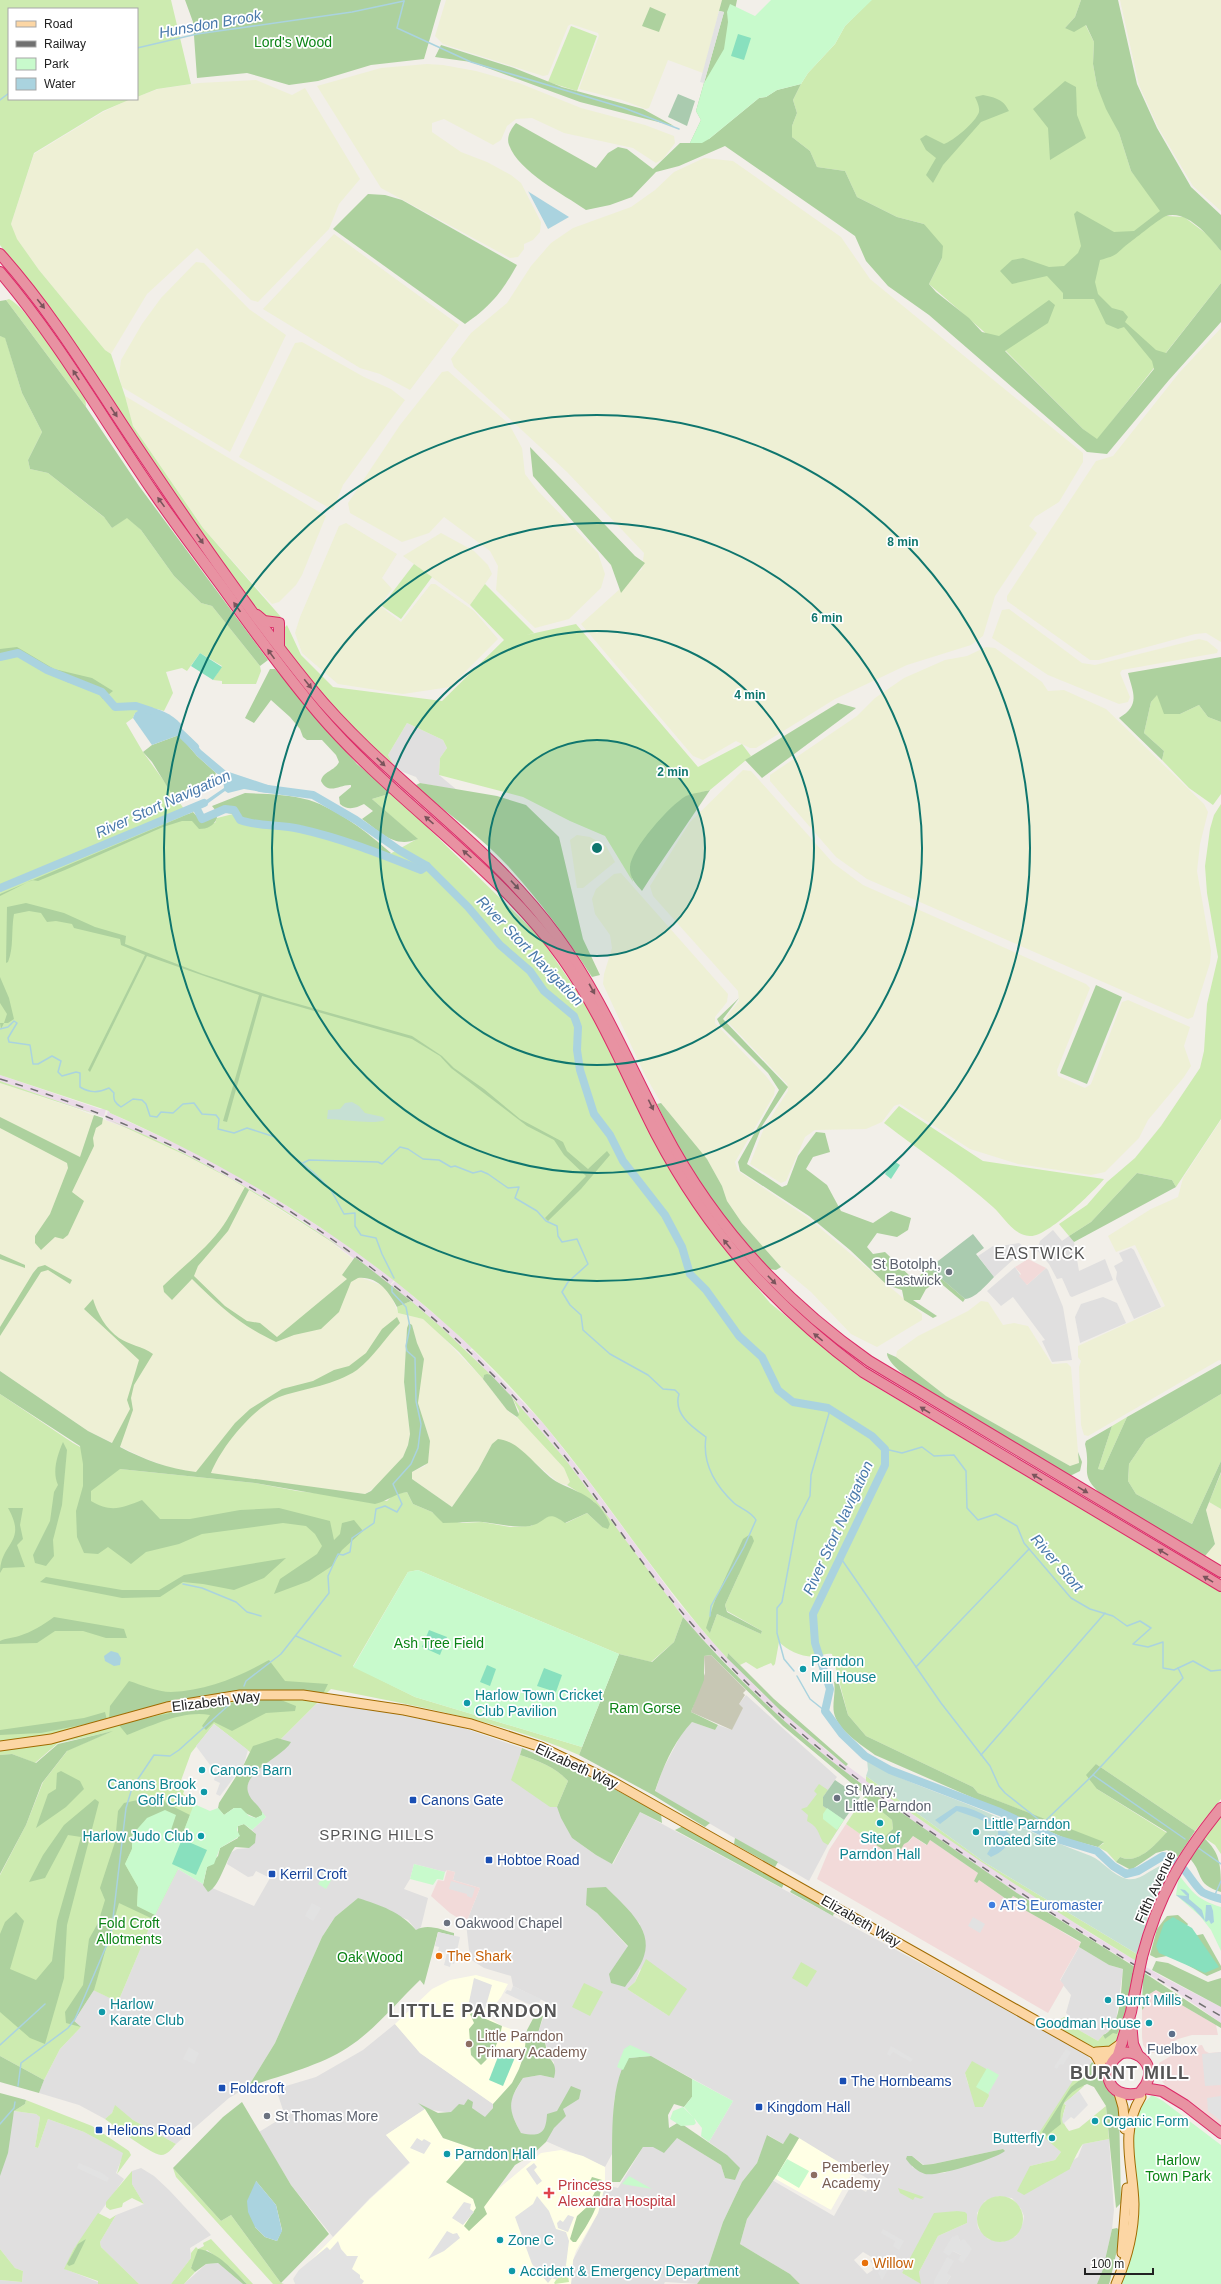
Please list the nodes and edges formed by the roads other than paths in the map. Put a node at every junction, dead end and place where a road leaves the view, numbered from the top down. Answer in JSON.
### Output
{"nodes":[{"id":1,"x":0,"y":254,"type":"edge"},
{"id":2,"x":0,"y":272,"type":"edge"},
{"id":3,"x":252,"y":611,"type":"junction"},
{"id":4,"x":278,"y":647,"type":"junction"},
{"id":5,"x":1221,"y":1572,"type":"edge"},
{"id":6,"x":1221,"y":1586,"type":"edge"},
{"id":7,"x":0,"y":1746,"type":"edge"},
{"id":8,"x":1221,"y":1808,"type":"edge"},
{"id":9,"x":1131,"y":2012,"type":"junction"},
{"id":10,"x":1122,"y":2042,"type":"junction"},
{"id":11,"x":1094,"y":2053,"type":"junction"},
{"id":12,"x":1138,"y":2055,"type":"junction"},
{"id":13,"x":1117,"y":2056,"type":"junction"},
{"id":14,"x":1149,"y":2071,"type":"junction"},
{"id":15,"x":1109,"y":2079,"type":"junction"},
{"id":16,"x":1162,"y":2090,"type":"junction"},
{"id":17,"x":1142,"y":2091,"type":"junction"},
{"id":18,"x":1119,"y":2093,"type":"junction"},
{"id":19,"x":1221,"y":2133,"type":"edge"},
{"id":20,"x":1117,"y":2281,"type":"edge"}],
"edges":[{"from":1,"to":3,"type":"highway","one_way":true},
{"from":6,"to":2,"type":"highway","one_way":true},
{"from":3,"to":4,"type":"highway"},
{"from":3,"to":4,"type":"highway"},
{"from":4,"to":5,"type":"highway","one_way":true},
{"from":7,"to":11,"type":"main road","name":"Elizabeth Way"},
{"from":8,"to":9,"type":"highway","name":"Fifth Avenue","bridge":true},
{"from":9,"to":10,"type":"highway","name":"Fifth Avenue"},
{"from":9,"to":12,"type":"highway","name":"Fifth Avenue"},
{"from":10,"to":11,"type":"main road"},
{"from":10,"to":13,"type":"highway","name":"Fifth Avenue"},
{"from":11,"to":13,"type":"main road","name":"Elizabeth Way"},
{"from":11,"to":15,"type":"main road"},
{"from":12,"to":13,"type":"highway"},
{"from":12,"to":14,"type":"highway"},
{"from":13,"to":15,"type":"highway"},
{"from":14,"to":16,"type":"highway"},
{"from":14,"to":17,"type":"highway"},
{"from":15,"to":18,"type":"highway"},
{"from":16,"to":17,"type":"highway"},
{"from":16,"to":19,"type":"highway"},
{"from":17,"to":18,"type":"highway"},
{"from":17,"to":20,"type":"main road"},
{"from":18,"to":20,"type":"main road"}]}
